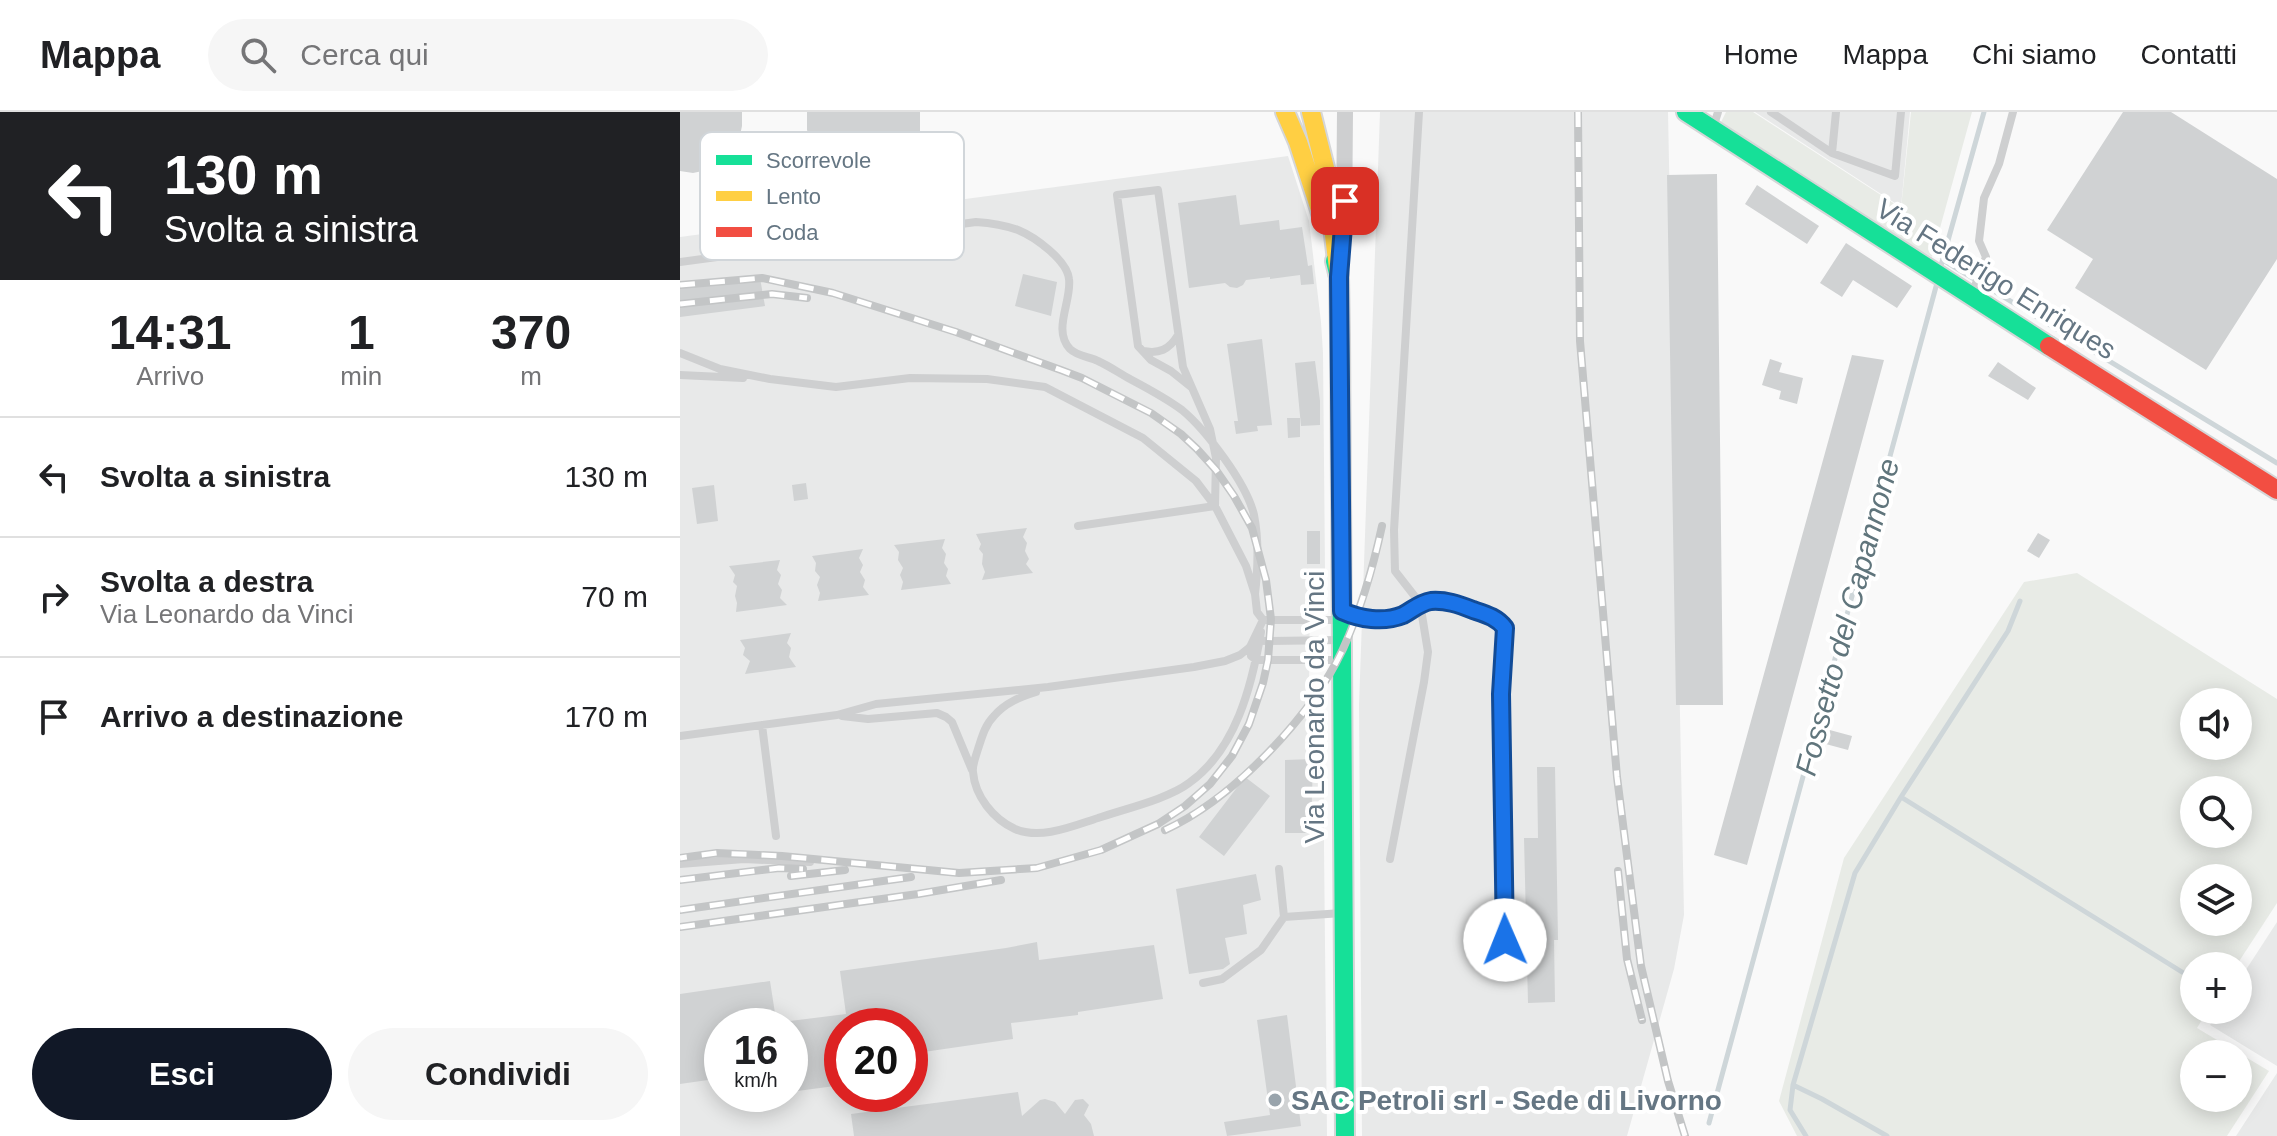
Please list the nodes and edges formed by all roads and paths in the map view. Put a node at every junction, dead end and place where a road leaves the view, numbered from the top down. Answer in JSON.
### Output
{"nodes":[{"id":1,"x":1285,"y":112,"type":"edge"},
{"id":2,"x":1311,"y":112,"type":"edge"},
{"id":3,"x":1345,"y":112,"type":"edge"},
{"id":4,"x":1419,"y":112,"type":"edge"},
{"id":5,"x":1686,"y":112,"type":"edge"},
{"id":6,"x":1772,"y":112,"type":"edge"},
{"id":7,"x":1836,"y":112,"type":"edge"},
{"id":8,"x":1901,"y":112,"type":"edge"},
{"id":9,"x":2013,"y":112,"type":"edge"},
{"id":10,"x":1715,"y":120,"type":"edge"},
{"id":11,"x":1832,"y":153,"type":"junction"},
{"id":12,"x":964,"y":224,"type":"edge"},
{"id":13,"x":700,"y":259,"type":"edge"},
{"id":14,"x":680,"y":262,"type":"edge"},
{"id":15,"x":1339,"y":277,"type":"junction"},
{"id":16,"x":1969,"y":291,"type":"junction"},
{"id":17,"x":1178,"y":334,"type":"junction"},
{"id":18,"x":1142,"y":351,"type":"junction"},
{"id":19,"x":680,"y":353,"type":"edge"},
{"id":20,"x":680,"y":375,"type":"edge"},
{"id":21,"x":770,"y":379,"type":"junction"},
{"id":22,"x":1191,"y":387,"type":"junction"},
{"id":23,"x":1213,"y":443,"type":"junction"},
{"id":24,"x":2277,"y":490,"type":"edge"},
{"id":25,"x":1215,"y":506,"type":"junction"},
{"id":26,"x":1078,"y":526,"type":"dead end"},
{"id":27,"x":1255,"y":594,"type":"junction"},
{"id":28,"x":1420,"y":603,"type":"junction"},
{"id":29,"x":1342,"y":615,"type":"junction"},
{"id":30,"x":1263,"y":620,"type":"junction"},
{"id":31,"x":1258,"y":639,"type":"junction"},
{"id":32,"x":1342,"y":640,"type":"junction"},
{"id":33,"x":1250,"y":647,"type":"junction"},
{"id":34,"x":1256,"y":660,"type":"junction"},
{"id":35,"x":1342,"y":660,"type":"junction"},
{"id":36,"x":1048,"y":687,"type":"junction"},
{"id":37,"x":837,"y":715,"type":"junction"},
{"id":38,"x":762,"y":725,"type":"junction"},
{"id":39,"x":680,"y":736,"type":"edge"},
{"id":40,"x":972,"y":770,"type":"junction"},
{"id":41,"x":776,"y":836,"type":"dead end"},
{"id":42,"x":1390,"y":859,"type":"dead end"},
{"id":43,"x":810,"y":862,"type":"dead end"},
{"id":44,"x":680,"y":864,"type":"edge"},
{"id":45,"x":1279,"y":869,"type":"dead end"},
{"id":46,"x":1343,"y":913,"type":"junction"},
{"id":47,"x":1284,"y":917,"type":"junction"},
{"id":48,"x":1505,"y":940,"type":"dead end"},
{"id":49,"x":1203,"y":983,"type":"dead end"},
{"id":50,"x":1345,"y":1136,"type":"edge"}],
"edges":[{"from":1,"to":15,"type":"main road","name":"Via Leonardo da Vinci"},
{"from":2,"to":15,"type":"main road"},
{"from":3,"to":15,"type":"street","name":"Via Leonardo da Vinci"},
{"from":4,"to":28,"type":"lane"},
{"from":5,"to":10,"type":"main road","name":"Via Federigo Enriques"},
{"from":6,"to":11,"type":"lane"},
{"from":7,"to":11,"type":"lane"},
{"from":8,"to":11,"type":"lane"},
{"from":9,"to":16,"type":"lane"},
{"from":10,"to":16,"type":"main road","name":"Via Federigo Enriques"},
{"from":12,"to":23,"type":"lane"},
{"from":13,"to":14,"type":"lane"},
{"from":15,"to":29,"type":"main road","name":"Via Leonardo da Vinci"},
{"from":16,"to":24,"type":"main road","name":"Via Federigo Enriques"},
{"from":17,"to":18,"type":"lane"},
{"from":17,"to":18,"type":"lane"},
{"from":17,"to":22,"type":"lane"},
{"from":18,"to":22,"type":"lane"},
{"from":19,"to":21,"type":"lane"},
{"from":20,"to":21,"type":"lane"},
{"from":21,"to":25,"type":"lane"},
{"from":22,"to":23,"type":"lane"},
{"from":23,"to":25,"type":"lane"},
{"from":23,"to":27,"type":"lane"},
{"from":25,"to":26,"type":"lane"},
{"from":25,"to":27,"type":"lane"},
{"from":27,"to":30,"type":"lane"},
{"from":28,"to":29,"type":"lane"},
{"from":28,"to":42,"type":"lane"},
{"from":28,"to":48,"type":"lane"},
{"from":29,"to":30,"type":"lane"},
{"from":29,"to":32,"type":"main road","name":"Via Leonardo da Vinci"},
{"from":30,"to":31,"type":"lane"},
{"from":31,"to":32,"type":"lane"},
{"from":31,"to":33,"type":"lane"},
{"from":31,"to":34,"type":"lane"},
{"from":32,"to":35,"type":"main road","name":"Via Leonardo da Vinci"},
{"from":33,"to":34,"type":"lane"},
{"from":33,"to":36,"type":"lane"},
{"from":34,"to":35,"type":"lane"},
{"from":34,"to":40,"type":"lane"},
{"from":35,"to":46,"type":"main road","name":"Via Leonardo da Vinci"},
{"from":36,"to":37,"type":"lane"},
{"from":36,"to":40,"type":"lane"},
{"from":37,"to":38,"type":"lane"},
{"from":37,"to":40,"type":"lane"},
{"from":38,"to":39,"type":"lane"},
{"from":38,"to":41,"type":"lane"},
{"from":43,"to":44,"type":"lane"},
{"from":45,"to":47,"type":"lane"},
{"from":46,"to":47,"type":"lane"},
{"from":46,"to":50,"type":"main road","name":"Via Leonardo da Vinci"},
{"from":47,"to":49,"type":"lane"}]}
